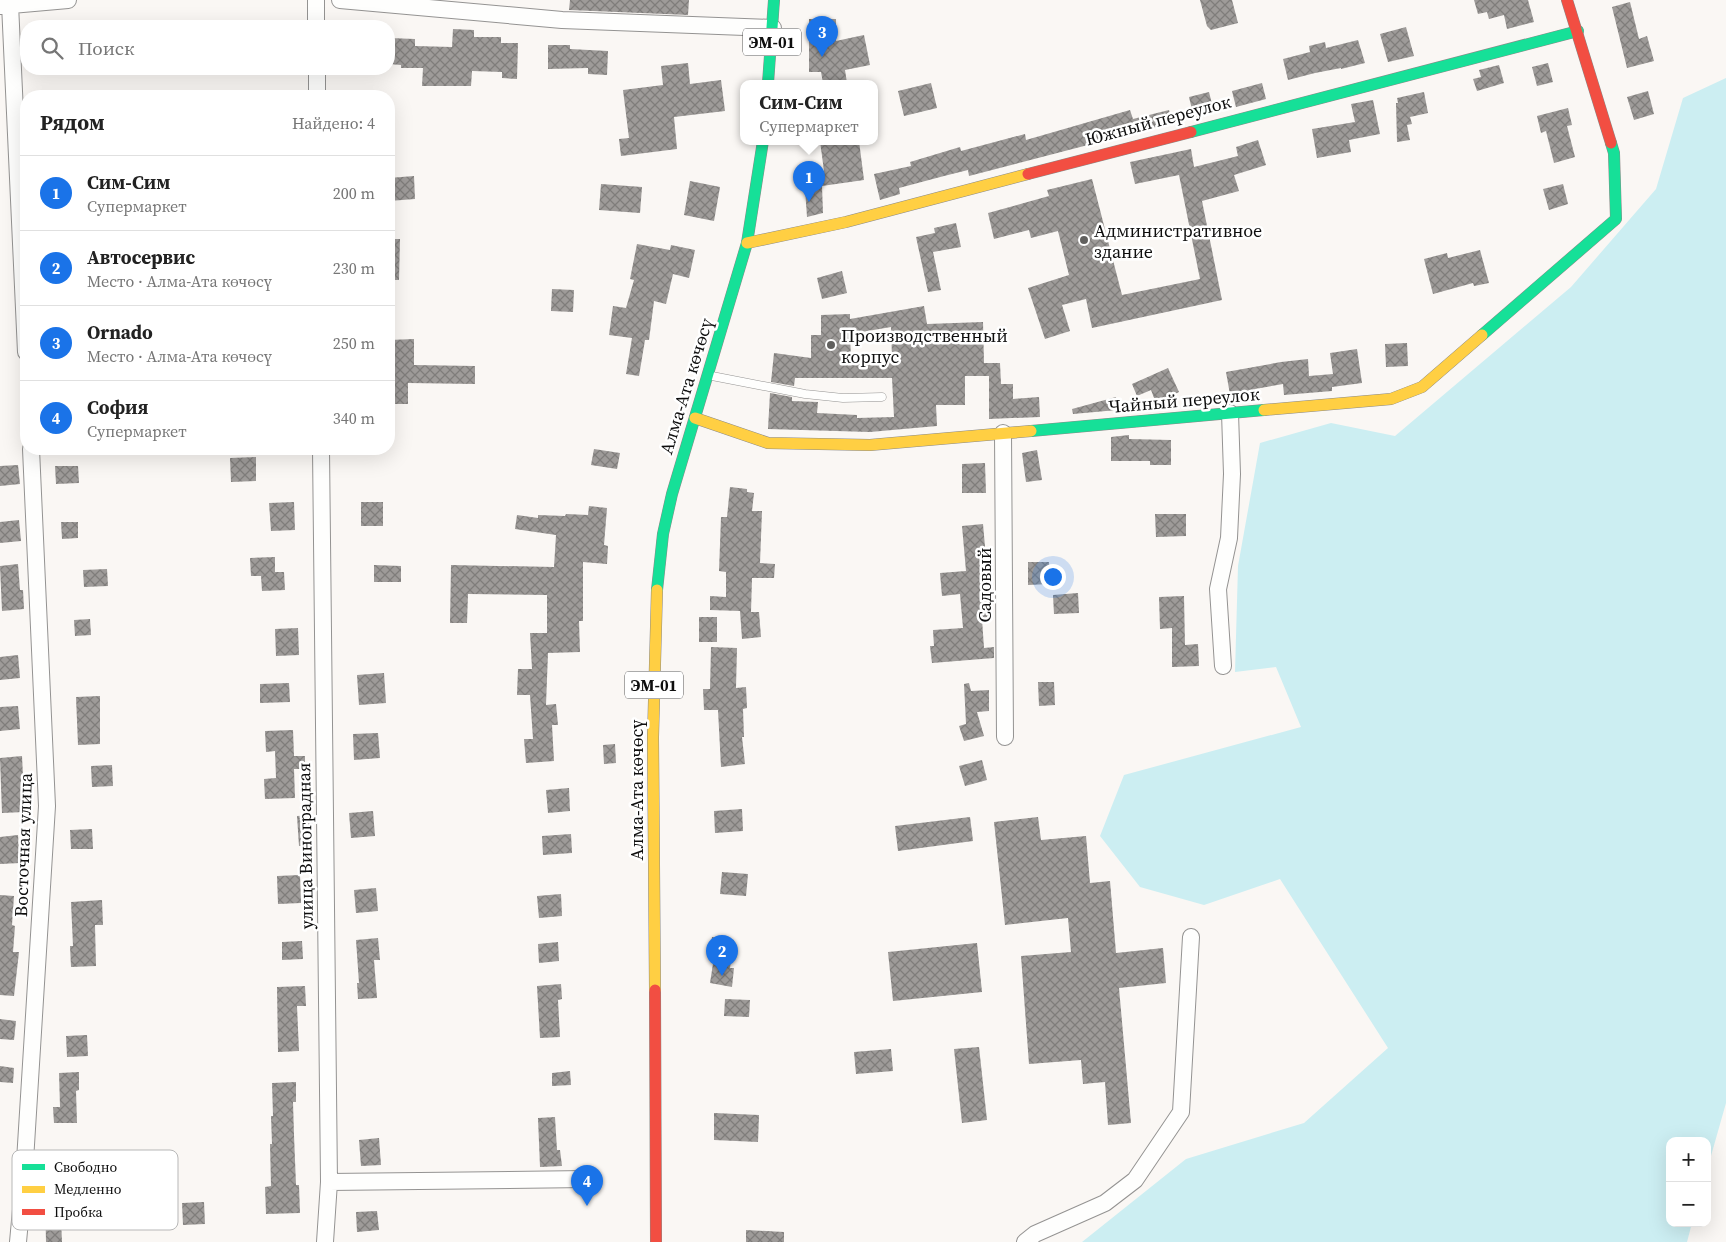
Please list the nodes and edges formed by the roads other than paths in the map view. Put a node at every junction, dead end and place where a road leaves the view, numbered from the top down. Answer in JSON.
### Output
{"nodes":[{"id":1,"x":68,"y":0,"type":"edge"},
{"id":2,"x":316,"y":0,"type":"edge"},
{"id":3,"x":340,"y":0,"type":"edge"},
{"id":4,"x":774,"y":0,"type":"edge"},
{"id":5,"x":1567,"y":0,"type":"edge"},
{"id":6,"x":5,"y":5,"type":"edge"},
{"id":7,"x":316,"y":20,"type":"edge"},
{"id":8,"x":773,"y":28,"type":"junction"},
{"id":9,"x":1578,"y":31,"type":"junction"},
{"id":10,"x":317,"y":75,"type":"edge"},
{"id":11,"x":768,"y":80,"type":"edge"},
{"id":12,"x":317,"y":90,"type":"edge"},
{"id":13,"x":763,"y":145,"type":"edge"},
{"id":14,"x":746,"y":243,"type":"junction"},
{"id":15,"x":20,"y":253,"type":"edge"},
{"id":16,"x":708,"y":375,"type":"junction"},
{"id":17,"x":882,"y":397,"type":"dead end"},
{"id":18,"x":1230,"y":413,"type":"junction"},
{"id":19,"x":695,"y":418,"type":"junction"},
{"id":20,"x":1003,"y":433,"type":"junction"},
{"id":21,"x":31,"y":455,"type":"edge"},
{"id":22,"x":321,"y":455,"type":"edge"},
{"id":23,"x":1223,"y":666,"type":"dead end"},
{"id":24,"x":1005,"y":737,"type":"dead end"},
{"id":25,"x":1191,"y":938,"type":"dead end"},
{"id":26,"x":26,"y":1150,"type":"edge"},
{"id":27,"x":586,"y":1179,"type":"dead end"},
{"id":28,"x":329,"y":1182,"type":"junction"},
{"id":29,"x":325,"y":1242,"type":"edge"},
{"id":30,"x":656,"y":1242,"type":"edge"},
{"id":31,"x":1025,"y":1242,"type":"edge"}],
"edges":[{"from":1,"to":6,"type":"street"},
{"from":2,"to":7,"type":"street"},
{"from":3,"to":8,"type":"street"},
{"from":4,"to":8,"type":"main road","number":"ЭМ-01"},
{"from":5,"to":9,"type":"main road"},
{"from":6,"to":15,"type":"street"},
{"from":8,"to":11,"type":"main road","number":"ЭМ-01"},
{"from":9,"to":14,"type":"main road","name":"Южный переулок"},
{"from":9,"to":18,"type":"main road","name":"Чайный переулок"},
{"from":10,"to":12,"type":"street"},
{"from":13,"to":14,"type":"main road","name":"Алма-Ата көчөсү","number":"ЭМ-01"},
{"from":14,"to":16,"type":"main road","name":"Алма-Ата көчөсү","number":"ЭМ-01"},
{"from":16,"to":17,"type":"lane"},
{"from":16,"to":19,"type":"main road","name":"Алма-Ата көчөсү","number":"ЭМ-01"},
{"from":18,"to":20,"type":"main road","name":"Чайный переулок"},
{"from":18,"to":23,"type":"street"},
{"from":19,"to":20,"type":"main road","name":"Чайный переулок"},
{"from":19,"to":30,"type":"main road","name":"Алма-Ата көчөсү","number":"ЭМ-01"},
{"from":20,"to":24,"type":"street","name":"Садовый"},
{"from":21,"to":26,"type":"street","name":"Восточная улица"},
{"from":22,"to":28,"type":"street","name":"улица Виноградная"},
{"from":25,"to":31,"type":"street"},
{"from":27,"to":28,"type":"street"},
{"from":28,"to":29,"type":"street","name":"улица Виноградная"}]}
